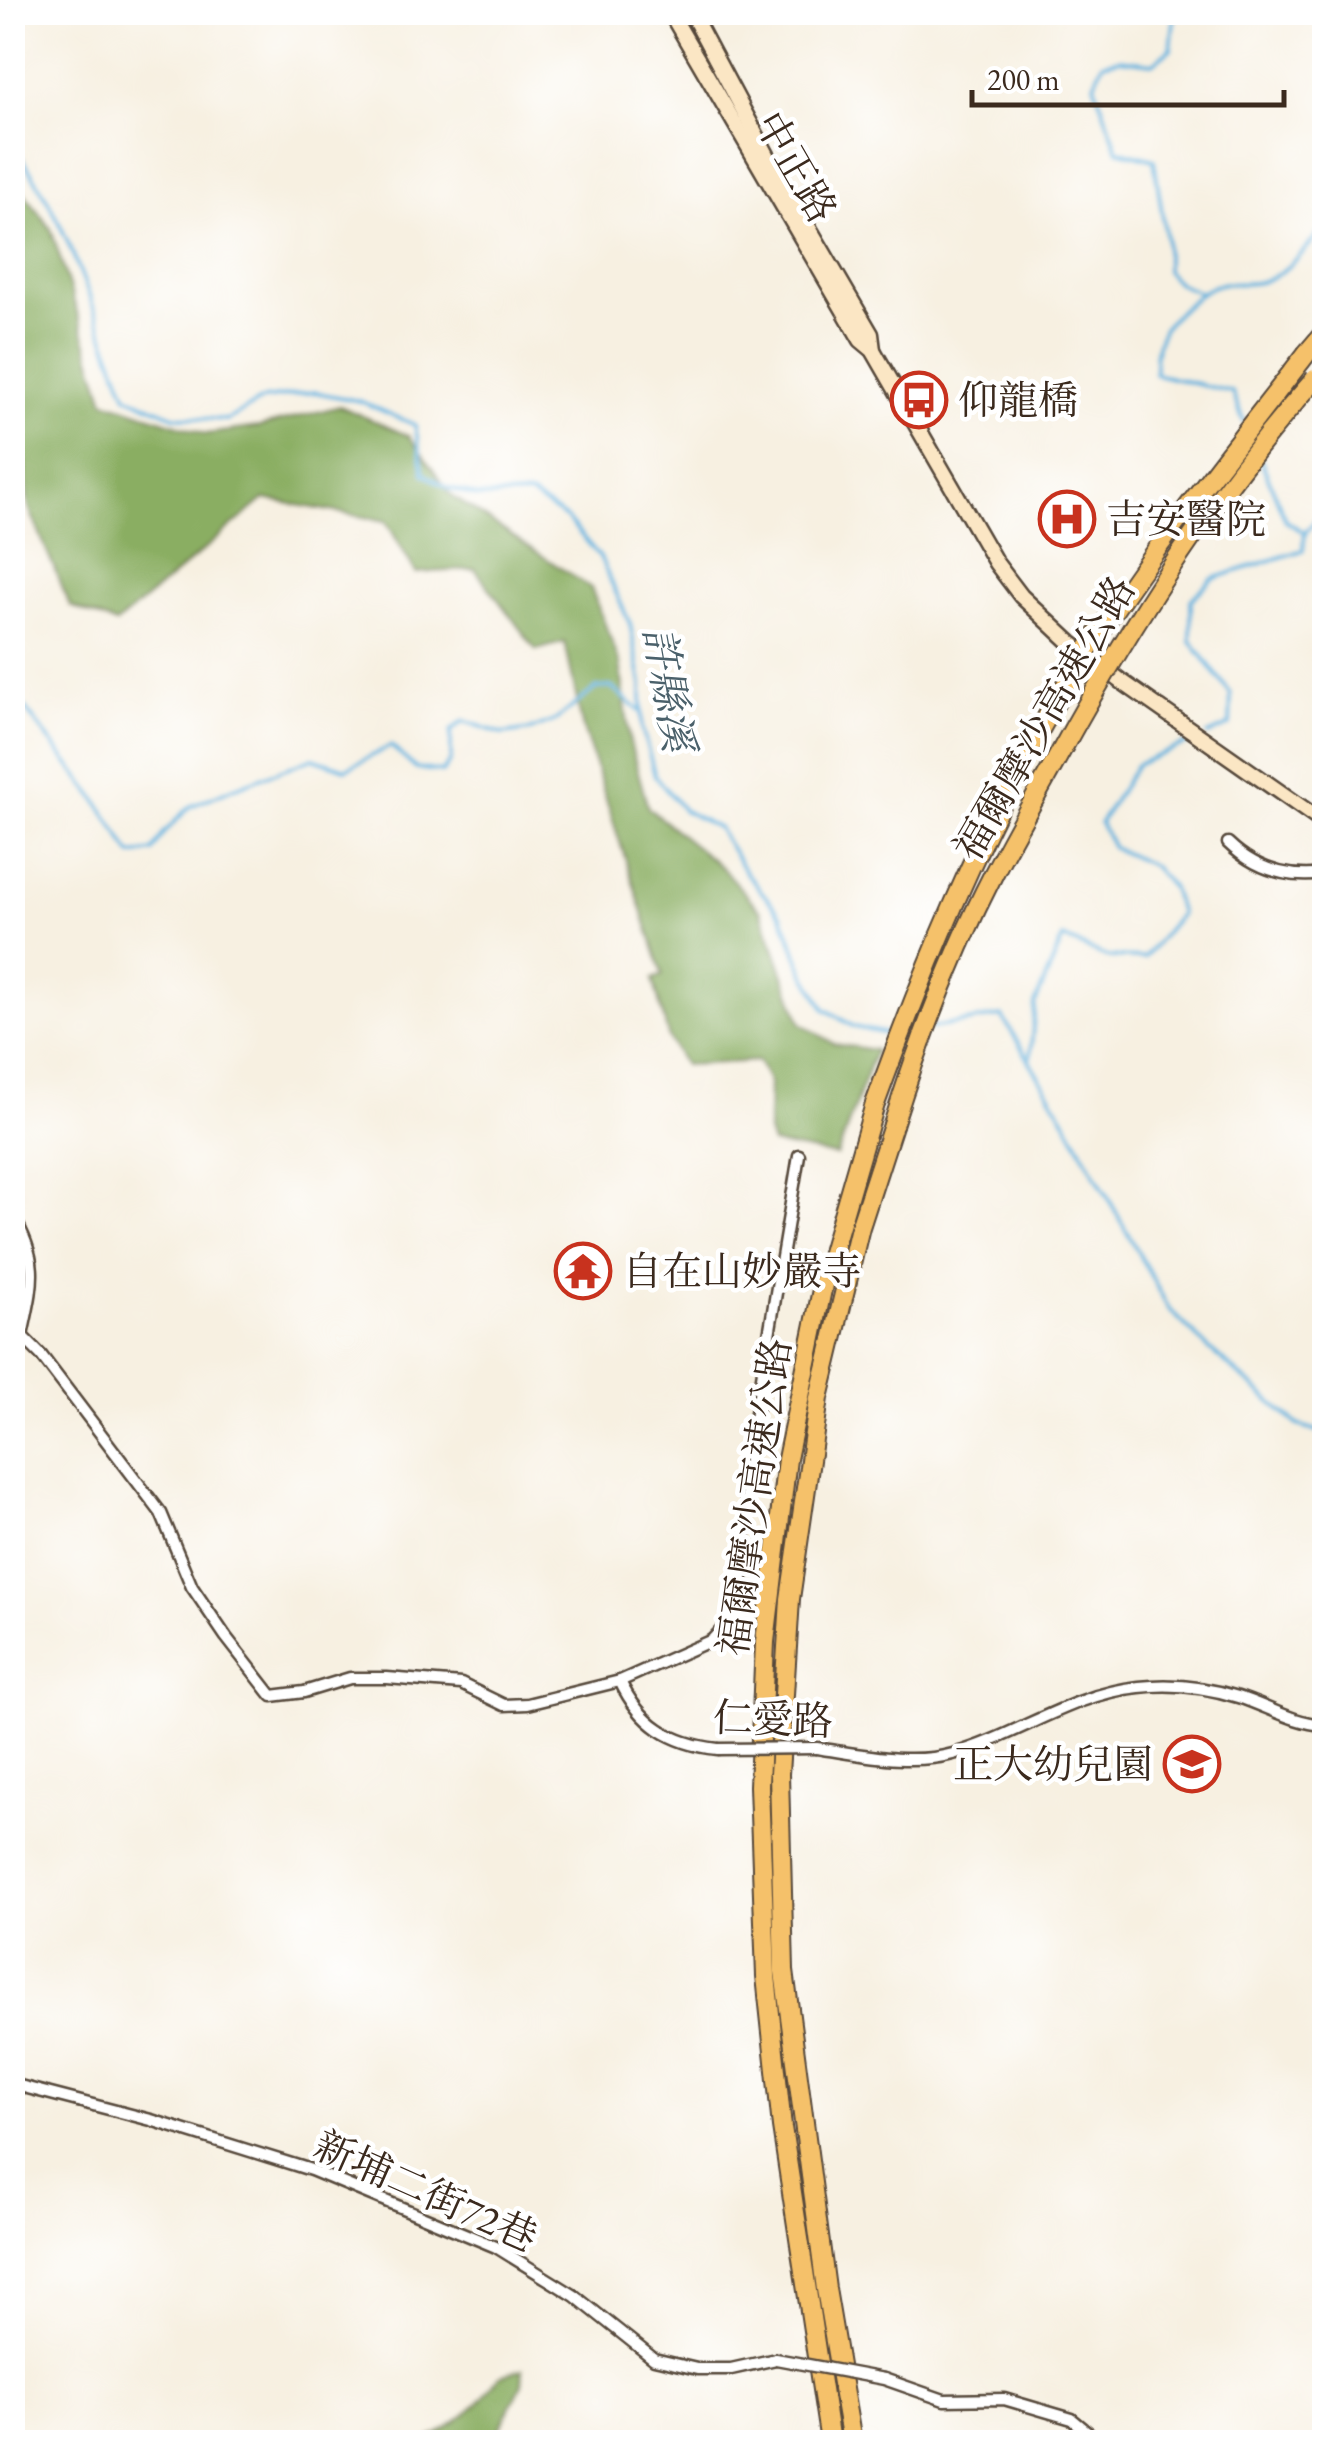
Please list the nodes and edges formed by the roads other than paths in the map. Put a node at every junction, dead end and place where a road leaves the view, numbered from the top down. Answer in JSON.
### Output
{"nodes":[{"id":1,"x":670,"y":12,"type":"edge"},
{"id":2,"x":691,"y":12,"type":"edge"},
{"id":3,"x":1324,"y":334,"type":"edge"},
{"id":4,"x":873,"y":350,"type":"junction"},
{"id":5,"x":1320,"y":373,"type":"edge"},
{"id":6,"x":1324,"y":824,"type":"edge"},
{"id":7,"x":1228,"y":843,"type":"dead end"},
{"id":8,"x":1324,"y":874,"type":"edge"},
{"id":9,"x":800,"y":1156,"type":"dead end"},
{"id":10,"x":12,"y":1214,"type":"edge"},
{"id":11,"x":17,"y":1337,"type":"edge"},
{"id":12,"x":620,"y":1680,"type":"junction"},
{"id":13,"x":1324,"y":1724,"type":"edge"},
{"id":14,"x":12,"y":2084,"type":"edge"},
{"id":15,"x":830,"y":2442,"type":"edge"},
{"id":16,"x":852,"y":2442,"type":"edge"},
{"id":17,"x":1100,"y":2442,"type":"edge"}],
"edges":[{"from":1,"to":4,"type":"main road","name":"中正路"},
{"from":2,"to":4,"type":"main road","name":"中正路"},
{"from":3,"to":15,"type":"highway","name":"福爾摩沙高速公路","bridge":true},
{"from":4,"to":6,"type":"main road","name":"中正路"},
{"from":5,"to":16,"type":"highway","name":"福爾摩沙高速公路","bridge":true},
{"from":7,"to":8,"type":"street"},
{"from":9,"to":12,"type":"street"},
{"from":10,"to":11,"type":"street"},
{"from":11,"to":12,"type":"street"},
{"from":12,"to":13,"type":"street","name":"仁愛路","bridge":true},
{"from":14,"to":17,"type":"street","name":"新埔二街72巷","bridge":true}]}
